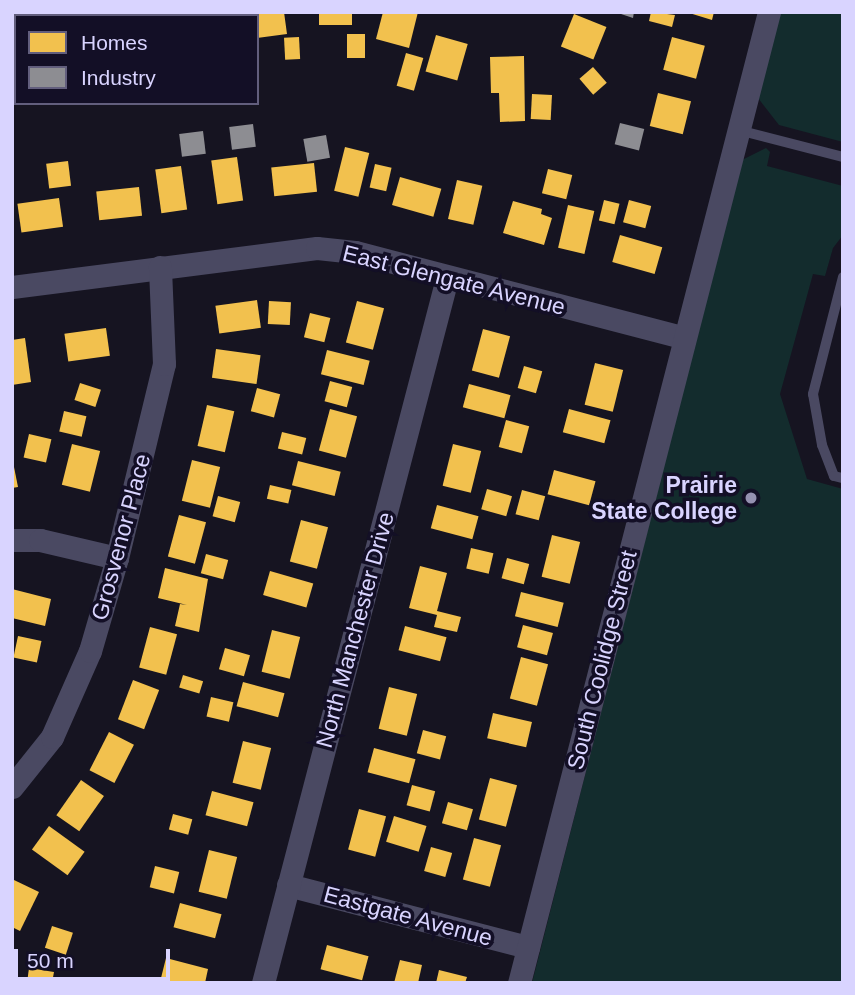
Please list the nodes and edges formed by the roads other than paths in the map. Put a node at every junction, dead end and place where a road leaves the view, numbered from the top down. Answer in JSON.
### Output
{"nodes":[{"id":1,"x":769,"y":12,"type":"edge"},
{"id":2,"x":738,"y":130,"type":"junction"},
{"id":3,"x":843,"y":157,"type":"edge"},
{"id":4,"x":160,"y":267,"type":"junction"},
{"id":5,"x":843,"y":277,"type":"edge"},
{"id":6,"x":447,"y":278,"type":"junction"},
{"id":7,"x":12,"y":287,"type":"edge"},
{"id":8,"x":684,"y":338,"type":"junction"},
{"id":9,"x":843,"y":478,"type":"edge"},
{"id":10,"x":12,"y":540,"type":"edge"},
{"id":11,"x":117,"y":558,"type":"junction"},
{"id":12,"x":12,"y":787,"type":"edge"},
{"id":13,"x":288,"y":885,"type":"junction"},
{"id":14,"x":528,"y":947,"type":"junction"},
{"id":15,"x":263,"y":983,"type":"edge"},
{"id":16,"x":519,"y":983,"type":"edge"}],
"edges":[{"from":1,"to":2,"type":"street","name":"South Coolidge Street"},
{"from":2,"to":3,"type":"lane"},
{"from":2,"to":8,"type":"street","name":"South Coolidge Street"},
{"from":4,"to":6,"type":"street","name":"East Glengate Avenue"},
{"from":4,"to":7,"type":"street","name":"East Glengate Avenue"},
{"from":4,"to":11,"type":"street","name":"Grosvenor Place"},
{"from":5,"to":9,"type":"lane"},
{"from":6,"to":8,"type":"street","name":"East Glengate Avenue"},
{"from":6,"to":13,"type":"street","name":"North Manchester Drive"},
{"from":8,"to":14,"type":"street","name":"South Coolidge Street"},
{"from":10,"to":11,"type":"street"},
{"from":11,"to":12,"type":"street","name":"Grosvenor Place"},
{"from":13,"to":14,"type":"street","name":"Eastgate Avenue"},
{"from":13,"to":15,"type":"street","name":"North Manchester Drive"},
{"from":14,"to":16,"type":"street","name":"South Coolidge Street"}]}
